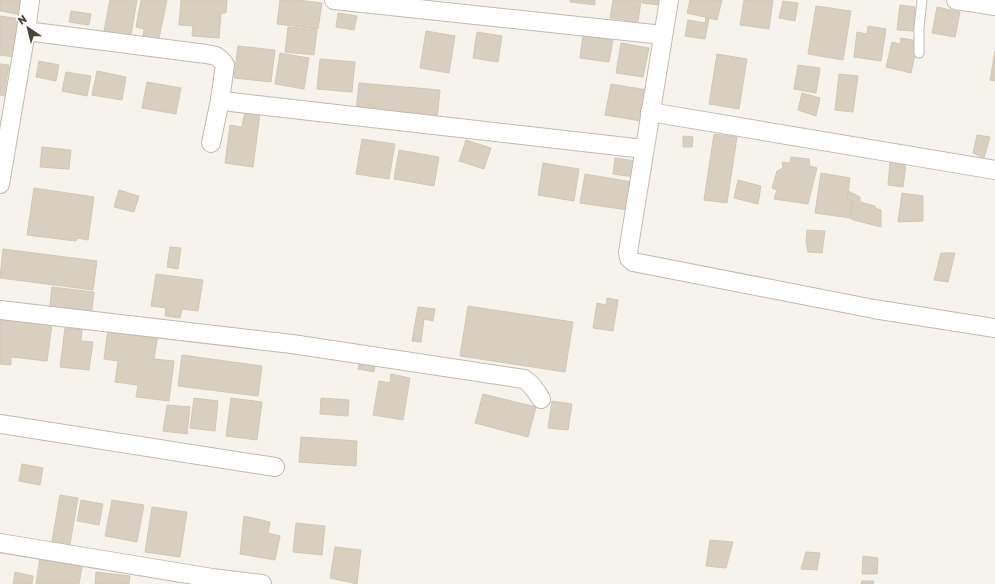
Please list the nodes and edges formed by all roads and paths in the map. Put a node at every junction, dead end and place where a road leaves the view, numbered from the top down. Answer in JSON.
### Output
{"nodes":[{"id":1,"x":30,"y":0,"type":"edge"},
{"id":2,"x":334,"y":0,"type":"edge"},
{"id":3,"x":669,"y":0,"type":"edge"},
{"id":4,"x":922,"y":0,"type":"edge"},
{"id":5,"x":956,"y":0,"type":"edge"},
{"id":6,"x":995,"y":6,"type":"edge"},
{"id":7,"x":26,"y":31,"type":"junction"},
{"id":8,"x":663,"y":35,"type":"junction"},
{"id":9,"x":919,"y":53,"type":"dead end"},
{"id":10,"x":220,"y":100,"type":"junction"},
{"id":11,"x":650,"y":112,"type":"junction"},
{"id":12,"x":211,"y":143,"type":"dead end"},
{"id":13,"x":644,"y":149,"type":"junction"},
{"id":14,"x":995,"y":170,"type":"edge"},
{"id":15,"x":0,"y":184,"type":"edge"},
{"id":16,"x":0,"y":310,"type":"edge"},
{"id":17,"x":995,"y":328,"type":"edge"},
{"id":18,"x":541,"y":399,"type":"dead end"},
{"id":19,"x":0,"y":424,"type":"edge"},
{"id":20,"x":275,"y":467,"type":"dead end"},
{"id":21,"x":0,"y":544,"type":"edge"},
{"id":22,"x":262,"y":584,"type":"edge"}],
"edges":[{"from":1,"to":7,"type":"street"},
{"from":2,"to":8,"type":"street"},
{"from":3,"to":8,"type":"street"},
{"from":4,"to":9,"type":"lane"},
{"from":5,"to":6,"type":"street"},
{"from":7,"to":10,"type":"street"},
{"from":7,"to":15,"type":"street"},
{"from":8,"to":11,"type":"street"},
{"from":10,"to":12,"type":"street"},
{"from":10,"to":13,"type":"street"},
{"from":11,"to":13,"type":"street"},
{"from":11,"to":14,"type":"street"},
{"from":13,"to":17,"type":"street"},
{"from":16,"to":18,"type":"street"},
{"from":19,"to":20,"type":"street"},
{"from":21,"to":22,"type":"street"}]}
